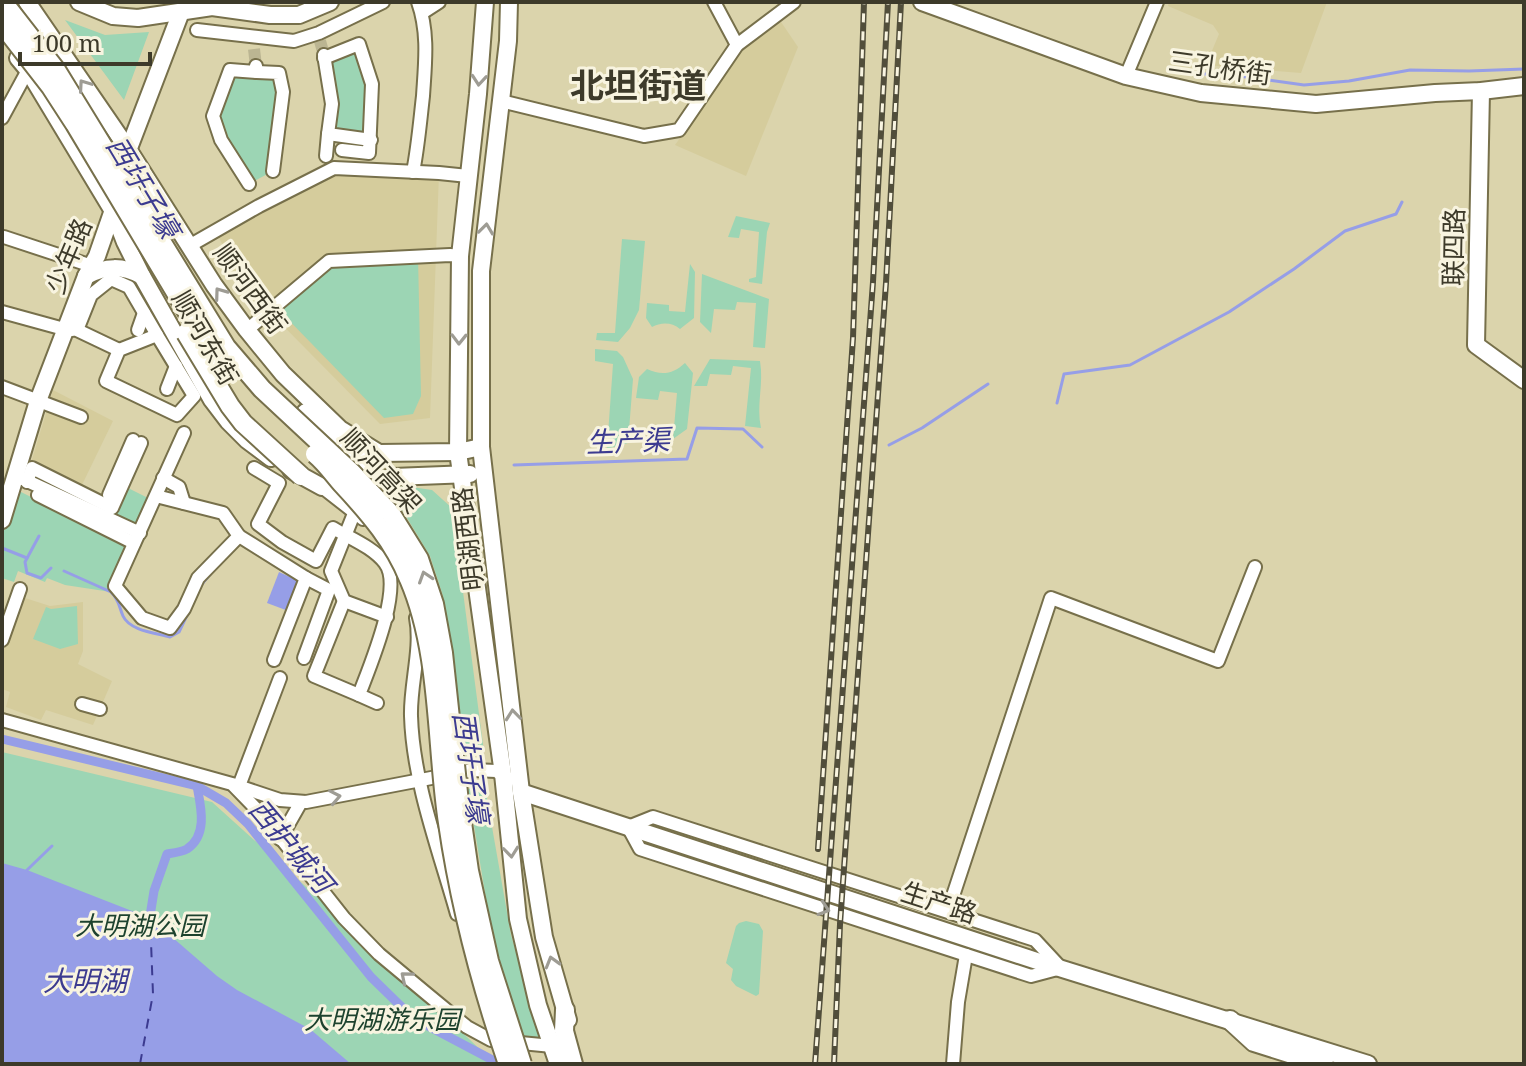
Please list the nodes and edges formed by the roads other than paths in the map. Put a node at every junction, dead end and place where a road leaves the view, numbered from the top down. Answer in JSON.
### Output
{"nodes":[{"id":1,"x":3,"y":2,"type":"edge"},
{"id":2,"x":27,"y":2,"type":"edge"},
{"id":3,"x":79,"y":2,"type":"edge"},
{"id":4,"x":330,"y":2,"type":"edge"},
{"id":5,"x":383,"y":2,"type":"edge"},
{"id":6,"x":439,"y":2,"type":"edge"},
{"id":7,"x":485,"y":2,"type":"edge"},
{"id":8,"x":509,"y":2,"type":"edge"},
{"id":9,"x":714,"y":2,"type":"edge"},
{"id":10,"x":794,"y":2,"type":"edge"},
{"id":11,"x":922,"y":2,"type":"edge"},
{"id":12,"x":1157,"y":2,"type":"edge"},
{"id":13,"x":182,"y":7,"type":"edge"},
{"id":14,"x":420,"y":8,"type":"edge"},
{"id":15,"x":313,"y":10,"type":"junction"},
{"id":16,"x":2,"y":24,"type":"edge"},
{"id":17,"x":197,"y":30,"type":"dead end"},
{"id":18,"x":320,"y":37,"type":"junction"},
{"id":19,"x":2,"y":38,"type":"edge"},
{"id":20,"x":737,"y":45,"type":"junction"},
{"id":21,"x":28,"y":70,"type":"junction"},
{"id":22,"x":1126,"y":76,"type":"junction"},
{"id":23,"x":1523,"y":82,"type":"edge"},
{"id":24,"x":1481,"y":91,"type":"junction"},
{"id":25,"x":501,"y":101,"type":"junction"},
{"id":26,"x":2,"y":118,"type":"edge"},
{"id":27,"x":328,"y":134,"type":"junction"},
{"id":28,"x":371,"y":140,"type":"junction"},
{"id":29,"x":128,"y":149,"type":"junction"},
{"id":30,"x":342,"y":150,"type":"dead end"},
{"id":31,"x":326,"y":156,"type":"dead end"},
{"id":32,"x":113,"y":171,"type":"junction"},
{"id":33,"x":273,"y":171,"type":"dead end"},
{"id":34,"x":413,"y":172,"type":"junction"},
{"id":35,"x":468,"y":176,"type":"junction"},
{"id":36,"x":249,"y":184,"type":"dead end"},
{"id":37,"x":115,"y":205,"type":"junction"},
{"id":38,"x":4,"y":237,"type":"edge"},
{"id":39,"x":189,"y":246,"type":"junction"},
{"id":40,"x":460,"y":256,"type":"junction"},
{"id":41,"x":89,"y":271,"type":"junction"},
{"id":42,"x":142,"y":276,"type":"junction"},
{"id":43,"x":2,"y":312,"type":"edge"},
{"id":44,"x":144,"y":313,"type":"junction"},
{"id":45,"x":71,"y":330,"type":"junction"},
{"id":46,"x":138,"y":330,"type":"dead end"},
{"id":47,"x":247,"y":330,"type":"junction"},
{"id":48,"x":157,"y":335,"type":"junction"},
{"id":49,"x":119,"y":350,"type":"junction"},
{"id":50,"x":176,"y":366,"type":"junction"},
{"id":51,"x":1524,"y":380,"type":"edge"},
{"id":52,"x":2,"y":387,"type":"edge"},
{"id":53,"x":167,"y":389,"type":"dead end"},
{"id":54,"x":200,"y":392,"type":"junction"},
{"id":55,"x":38,"y":401,"type":"junction"},
{"id":56,"x":300,"y":408,"type":"junction"},
{"id":57,"x":81,"y":417,"type":"dead end"},
{"id":58,"x":340,"y":429,"type":"junction"},
{"id":59,"x":184,"y":433,"type":"dead end"},
{"id":60,"x":359,"y":440,"type":"junction"},
{"id":61,"x":137,"y":441,"type":"dead end"},
{"id":62,"x":481,"y":447,"type":"junction"},
{"id":63,"x":458,"y":452,"type":"junction"},
{"id":64,"x":363,"y":466,"type":"junction"},
{"id":65,"x":254,"y":468,"type":"dead end"},
{"id":66,"x":484,"y":472,"type":"junction"},
{"id":67,"x":461,"y":475,"type":"junction"},
{"id":68,"x":301,"y":476,"type":"junction"},
{"id":69,"x":163,"y":478,"type":"junction"},
{"id":70,"x":19,"y":480,"type":"junction"},
{"id":71,"x":330,"y":487,"type":"junction"},
{"id":72,"x":156,"y":496,"type":"junction"},
{"id":73,"x":184,"y":503,"type":"junction"},
{"id":74,"x":355,"y":511,"type":"junction"},
{"id":75,"x":2,"y":520,"type":"edge"},
{"id":76,"x":239,"y":536,"type":"junction"},
{"id":77,"x":346,"y":536,"type":"junction"},
{"id":78,"x":137,"y":538,"type":"junction"},
{"id":79,"x":316,"y":561,"type":"junction"},
{"id":80,"x":1255,"y":567,"type":"dead end"},
{"id":81,"x":331,"y":571,"type":"junction"},
{"id":82,"x":306,"y":578,"type":"junction"},
{"id":83,"x":20,"y":589,"type":"dead end"},
{"id":84,"x":354,"y":606,"type":"junction"},
{"id":85,"x":387,"y":617,"type":"junction"},
{"id":86,"x":2,"y":640,"type":"edge"},
{"id":87,"x":304,"y":658,"type":"dead end"},
{"id":88,"x":274,"y":660,"type":"dead end"},
{"id":89,"x":280,"y":678,"type":"dead end"},
{"id":90,"x":359,"y":695,"type":"junction"},
{"id":91,"x":377,"y":703,"type":"dead end"},
{"id":92,"x":82,"y":704,"type":"dead end"},
{"id":93,"x":100,"y":709,"type":"dead end"},
{"id":94,"x":2,"y":720,"type":"edge"},
{"id":95,"x":503,"y":774,"type":"junction"},
{"id":96,"x":419,"y":781,"type":"junction"},
{"id":97,"x":235,"y":785,"type":"junction"},
{"id":98,"x":521,"y":792,"type":"junction"},
{"id":99,"x":301,"y":802,"type":"junction"},
{"id":100,"x":628,"y":827,"type":"junction"},
{"id":101,"x":280,"y":839,"type":"junction"},
{"id":102,"x":948,"y":911,"type":"junction"},
{"id":103,"x":966,"y":955,"type":"junction"},
{"id":104,"x":1061,"y":968,"type":"junction"},
{"id":105,"x":565,"y":1010,"type":"junction"},
{"id":106,"x":1230,"y":1020,"type":"junction"},
{"id":107,"x":491,"y":1040,"type":"junction"},
{"id":108,"x":552,"y":1046,"type":"junction"},
{"id":109,"x":508,"y":1064,"type":"edge"},
{"id":110,"x":522,"y":1064,"type":"edge"},
{"id":111,"x":558,"y":1064,"type":"edge"},
{"id":112,"x":573,"y":1064,"type":"edge"},
{"id":113,"x":581,"y":1064,"type":"edge"},
{"id":114,"x":953,"y":1064,"type":"edge"},
{"id":115,"x":1324,"y":1064,"type":"edge"},
{"id":116,"x":1368,"y":1064,"type":"edge"}],
"edges":[{"from":1,"to":32,"type":"highway","name":"顺河高架","bridge":true},
{"from":29,"to":2,"type":"main road","name":"顺河西街","one_way":true},
{"from":3,"to":13,"type":"main road"},
{"from":4,"to":15,"type":"main road"},
{"from":5,"to":18,"type":"street"},
{"from":6,"to":14,"type":"street"},
{"from":7,"to":35,"type":"main road","name":"明湖西路","one_way":true},
{"from":8,"to":25,"type":"main road","name":"明湖西路"},
{"from":9,"to":20,"type":"street"},
{"from":10,"to":20,"type":"street"},
{"from":11,"to":22,"type":"main road","name":"三孔桥街"},
{"from":12,"to":22,"type":"street"},
{"from":13,"to":15,"type":"main road"},
{"from":13,"to":29,"type":"main road","name":"少年路"},
{"from":14,"to":34,"type":"street"},
{"from":15,"to":18,"type":"street"},
{"from":16,"to":32,"type":"highway","name":"顺河高架","bridge":true},
{"from":17,"to":18,"type":"street"},
{"from":19,"to":21,"type":"main road","name":"顺河东街"},
{"from":20,"to":25,"type":"street"},
{"from":21,"to":26,"type":"street"},
{"from":21,"to":37,"type":"main road","name":"顺河东街"},
{"from":22,"to":24,"type":"main road","name":"三孔桥街"},
{"from":23,"to":24,"type":"main road","name":"三孔桥街"},
{"from":24,"to":51,"type":"main road","name":"联四路"},
{"from":62,"to":25,"type":"main road","name":"明湖西路","one_way":true},
{"from":27,"to":28,"type":"street"},
{"from":27,"to":28,"type":"street"},
{"from":27,"to":31,"type":"street"},
{"from":28,"to":30,"type":"street"},
{"from":29,"to":32,"type":"main road","name":"少年路"},
{"from":29,"to":39,"type":"main road","name":"顺河西街"},
{"from":32,"to":37,"type":"main road","name":"少年路","bridge":true},
{"from":32,"to":56,"type":"highway","bridge":true},
{"from":32,"to":68,"type":"highway","bridge":true},
{"from":32,"to":109,"type":"highway","name":"顺河高架","bridge":true},
{"from":110,"to":32,"type":"highway","name":"顺河高架","one_way":true,"bridge":true},
{"from":33,"to":36,"type":"street"},
{"from":34,"to":35,"type":"street"},
{"from":34,"to":39,"type":"street"},
{"from":35,"to":40,"type":"main road","name":"明湖西路"},
{"from":37,"to":41,"type":"main road","name":"少年路"},
{"from":37,"to":42,"type":"main road","name":"顺河东街"},
{"from":38,"to":41,"type":"street"},
{"from":47,"to":39,"type":"main road","name":"顺河西街","one_way":true},
{"from":40,"to":47,"type":"street"},
{"from":40,"to":63,"type":"main road","name":"明湖西路","one_way":true},
{"from":41,"to":42,"type":"main road"},
{"from":41,"to":45,"type":"main road","name":"少年路"},
{"from":42,"to":54,"type":"main road","name":"顺河东街"},
{"from":43,"to":45,"type":"street"},
{"from":44,"to":45,"type":"street"},
{"from":44,"to":46,"type":"street"},
{"from":44,"to":48,"type":"street"},
{"from":45,"to":49,"type":"street"},
{"from":45,"to":55,"type":"main road","name":"少年路"},
{"from":47,"to":58,"type":"main road","name":"顺河西街"},
{"from":48,"to":49,"type":"street"},
{"from":48,"to":50,"type":"street"},
{"from":49,"to":54,"type":"street"},
{"from":50,"to":53,"type":"street"},
{"from":50,"to":54,"type":"street"},
{"from":52,"to":55,"type":"street"},
{"from":54,"to":68,"type":"main road","name":"顺河东街"},
{"from":55,"to":57,"type":"street"},
{"from":55,"to":70,"type":"main road","name":"少年路"},
{"from":56,"to":58,"type":"highway"},
{"from":56,"to":64,"type":"highway"},
{"from":58,"to":60,"type":"main road","name":"顺河西街"},
{"from":59,"to":69,"type":"street"},
{"from":60,"to":63,"type":"main road","name":"顺河西街"},
{"from":60,"to":64,"type":"main road"},
{"from":61,"to":70,"type":"street"},
{"from":62,"to":63,"type":"main road","name":"顺河西街"},
{"from":62,"to":66,"type":"main road","name":"明湖西路"},
{"from":63,"to":67,"type":"main road","name":"明湖西路"},
{"from":64,"to":71,"type":"main road"},
{"from":65,"to":79,"type":"street"},
{"from":66,"to":67,"type":"main road"},
{"from":98,"to":66,"type":"main road","name":"明湖西路","one_way":true},
{"from":67,"to":71,"type":"main road"},
{"from":67,"to":95,"type":"main road","name":"明湖西路"},
{"from":68,"to":71,"type":"main road","name":"顺河东街"},
{"from":69,"to":72,"type":"street"},
{"from":69,"to":73,"type":"street"},
{"from":70,"to":75,"type":"main road","name":"少年路"},
{"from":70,"to":78,"type":"street"},
{"from":71,"to":74,"type":"street"},
{"from":72,"to":73,"type":"street"},
{"from":72,"to":78,"type":"street"},
{"from":73,"to":76,"type":"street"},
{"from":74,"to":77,"type":"street"},
{"from":74,"to":96,"type":"street"},
{"from":76,"to":78,"type":"street"},
{"from":76,"to":82,"type":"street"},
{"from":77,"to":79,"type":"street"},
{"from":77,"to":81,"type":"street"},
{"from":77,"to":85,"type":"street"},
{"from":79,"to":81,"type":"street"},
{"from":80,"to":102,"type":"street"},
{"from":81,"to":84,"type":"street"},
{"from":82,"to":87,"type":"street"},
{"from":82,"to":88,"type":"street"},
{"from":83,"to":86,"type":"street"},
{"from":84,"to":85,"type":"street"},
{"from":84,"to":90,"type":"street"},
{"from":85,"to":90,"type":"street"},
{"from":89,"to":97,"type":"street"},
{"from":90,"to":91,"type":"street"},
{"from":92,"to":93,"type":"street"},
{"from":94,"to":97,"type":"street"},
{"from":95,"to":96,"type":"street","bridge":true},
{"from":95,"to":98,"type":"street","name":"生产路"},
{"from":95,"to":108,"type":"main road","name":"明湖西路","one_way":true},
{"from":99,"to":96,"type":"street","one_way":true},
{"from":96,"to":107,"type":"street"},
{"from":97,"to":99,"type":"street"},
{"from":97,"to":101,"type":"street"},
{"from":98,"to":100,"type":"main road","name":"生产路"},
{"from":105,"to":98,"type":"main road","name":"明湖西路","one_way":true},
{"from":99,"to":101,"type":"street"},
{"from":100,"to":102,"type":"street"},
{"from":100,"to":103,"type":"street","one_way":true},
{"from":100,"to":104,"type":"main road","name":"生产路"},
{"from":107,"to":101,"type":"street","one_way":true},
{"from":102,"to":104,"type":"street"},
{"from":103,"to":104,"type":"street"},
{"from":103,"to":114,"type":"street"},
{"from":104,"to":106,"type":"main road","name":"生产路"},
{"from":105,"to":112,"type":"highway"},
{"from":105,"to":113,"type":"main road","name":"明湖西路"},
{"from":106,"to":115,"type":"highway"},
{"from":106,"to":116,"type":"main road","name":"生产路"},
{"from":107,"to":108,"type":"street","bridge":true},
{"from":108,"to":111,"type":"main road","name":"明湖西路"}]}
